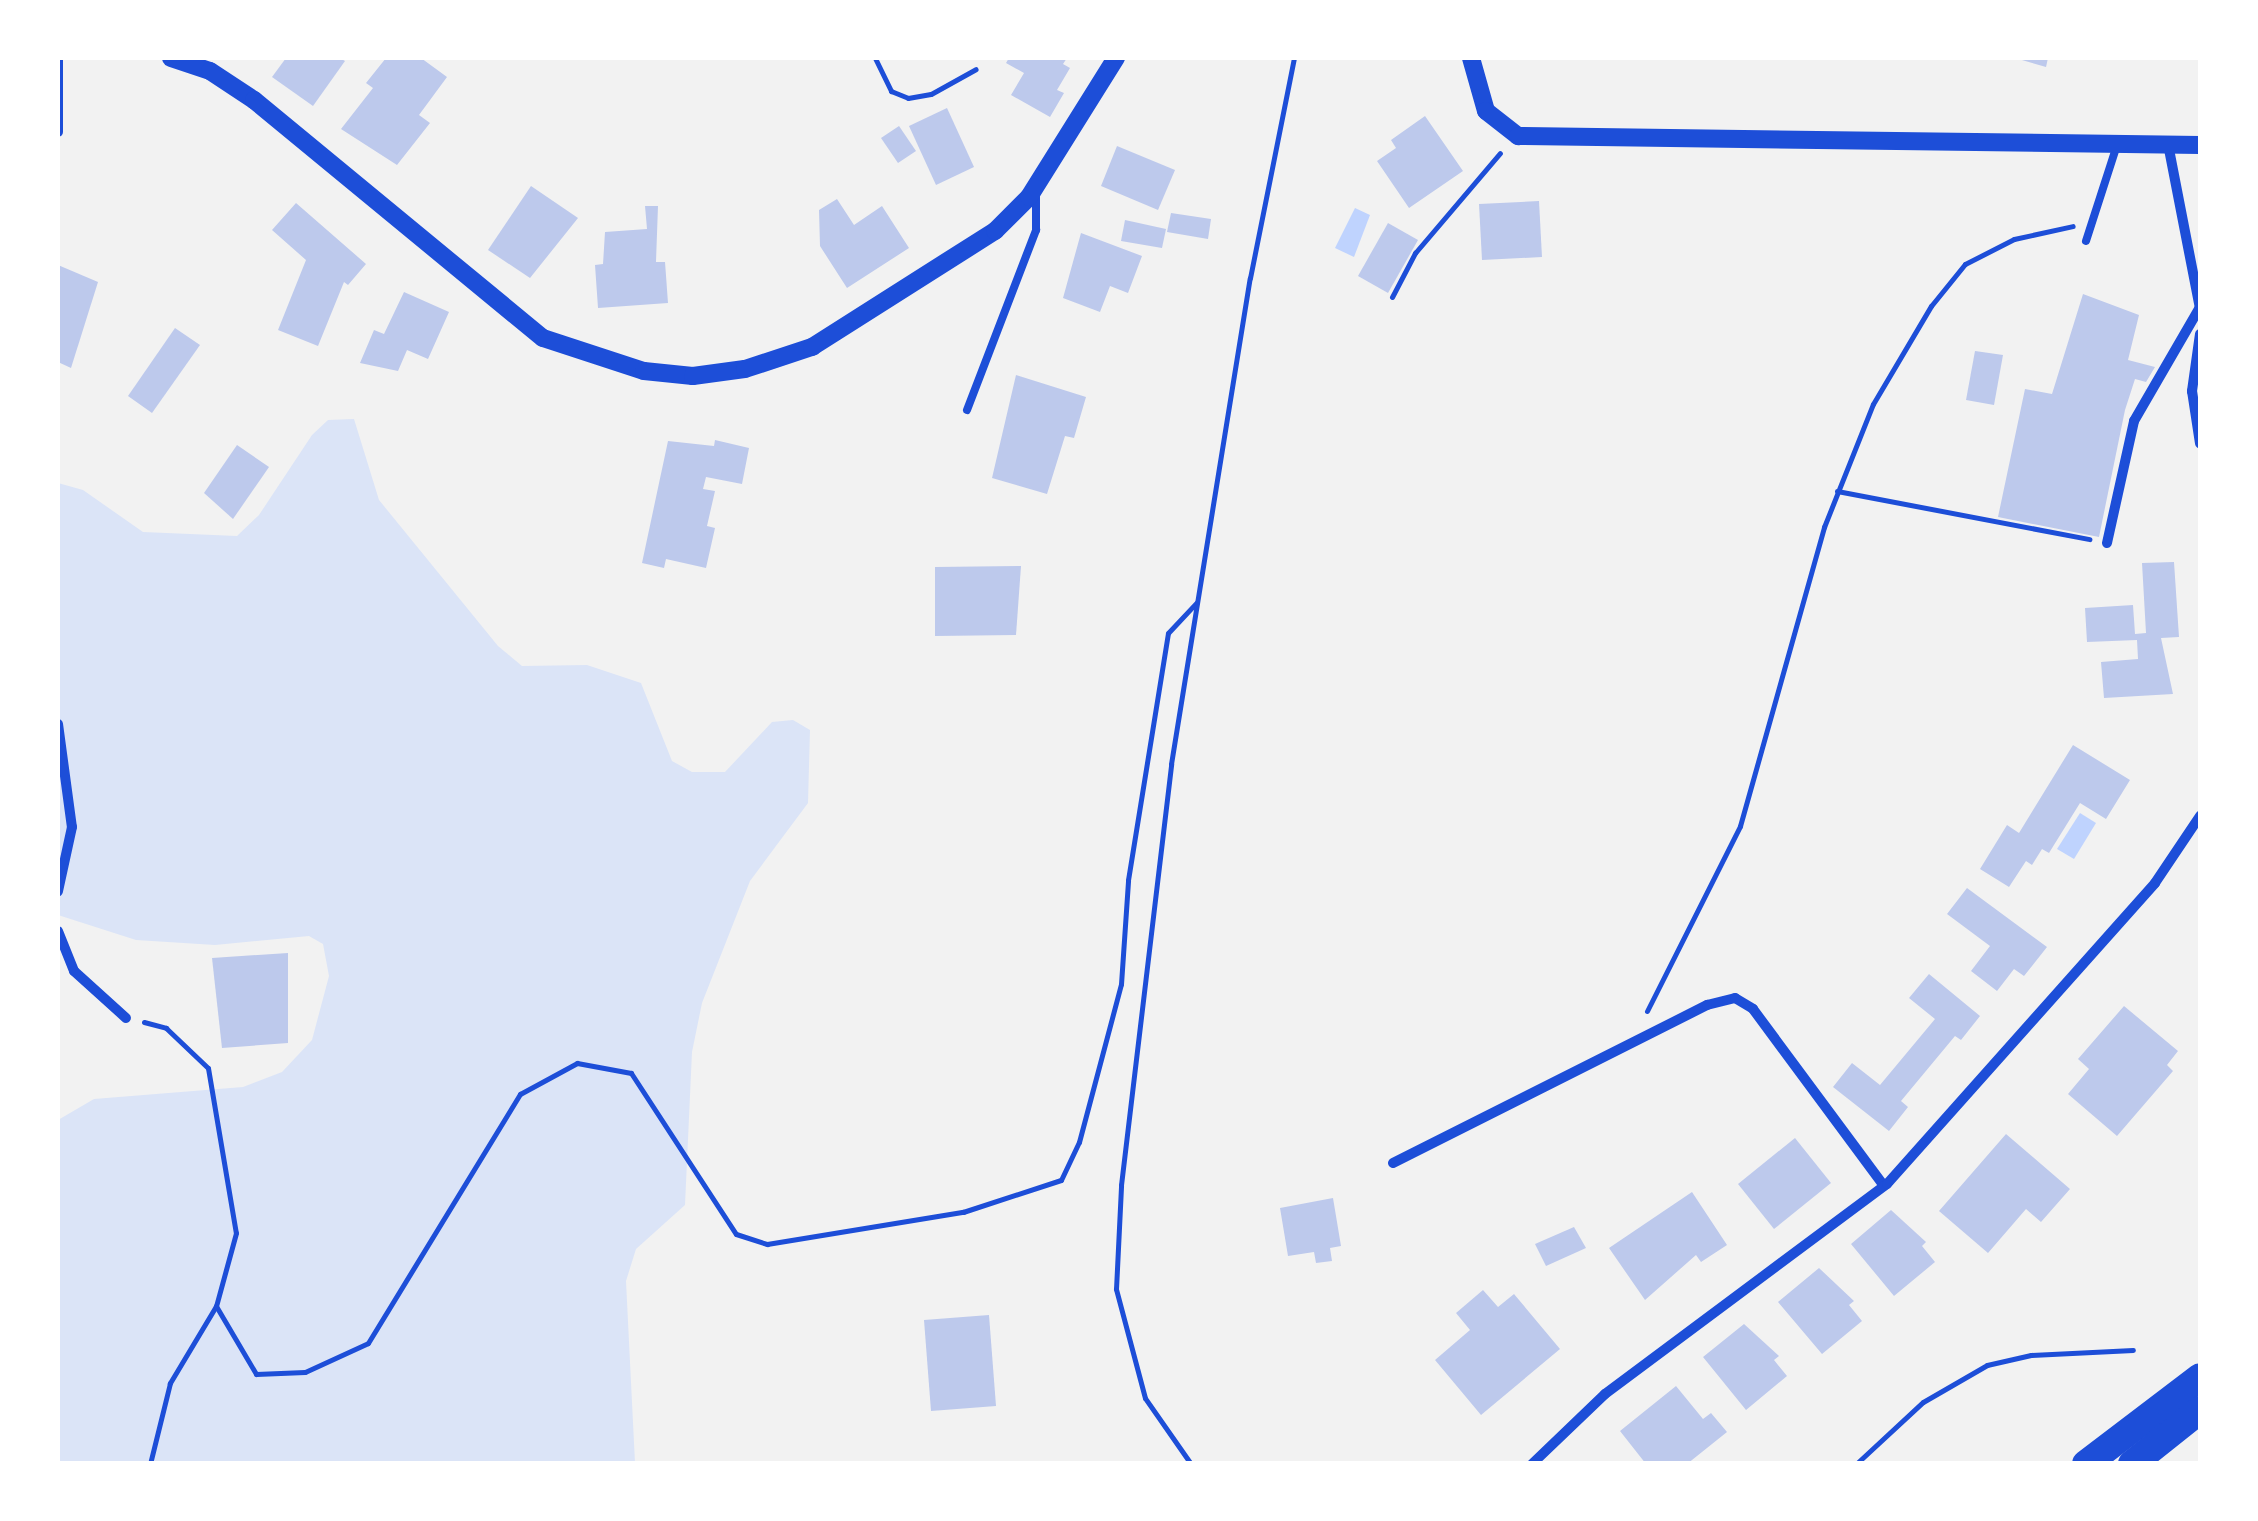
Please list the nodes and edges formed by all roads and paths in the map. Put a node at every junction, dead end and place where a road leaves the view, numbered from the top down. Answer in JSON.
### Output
{"nodes":[{"id":1,"x":58,"y":58,"type":"edge"},
{"id":2,"x":171,"y":58,"type":"edge"},
{"id":3,"x":874,"y":58,"type":"edge"},
{"id":4,"x":1116,"y":58,"type":"edge"},
{"id":5,"x":1294,"y":58,"type":"edge"},
{"id":6,"x":1472,"y":58,"type":"edge"},
{"id":7,"x":976,"y":70,"type":"dead end"},
{"id":8,"x":58,"y":132,"type":"edge"},
{"id":9,"x":1518,"y":136,"type":"junction"},
{"id":10,"x":2118,"y":144,"type":"junction"},
{"id":11,"x":2168,"y":144,"type":"junction"},
{"id":12,"x":2200,"y":144,"type":"edge"},
{"id":13,"x":1036,"y":188,"type":"junction"},
{"id":14,"x":2092,"y":222,"type":"junction"},
{"id":15,"x":2086,"y":241,"type":"dead end"},
{"id":16,"x":1392,"y":297,"type":"dead end"},
{"id":17,"x":2200,"y":306,"type":"edge"},
{"id":18,"x":2200,"y":314,"type":"edge"},
{"id":19,"x":2200,"y":334,"type":"edge"},
{"id":20,"x":966,"y":410,"type":"dead end"},
{"id":21,"x":2200,"y":443,"type":"edge"},
{"id":22,"x":1837,"y":491,"type":"junction"},
{"id":23,"x":2107,"y":543,"type":"joint"},
{"id":24,"x":1197,"y":602,"type":"junction"},
{"id":25,"x":58,"y":724,"type":"edge"},
{"id":26,"x":2200,"y":816,"type":"edge"},
{"id":27,"x":58,"y":890,"type":"edge"},
{"id":28,"x":58,"y":931,"type":"edge"},
{"id":29,"x":126,"y":1018,"type":"dead end"},
{"id":30,"x":166,"y":1028,"type":"dead end"},
{"id":31,"x":1629,"y":1044,"type":"junction"},
{"id":32,"x":1393,"y":1163,"type":"dead end"},
{"id":33,"x":1884,"y":1186,"type":"junction"},
{"id":34,"x":216,"y":1306,"type":"junction"},
{"id":35,"x":2132,"y":1350,"type":"dead end"},
{"id":36,"x":2200,"y":1377,"type":"edge"},
{"id":37,"x":2200,"y":1410,"type":"edge"},
{"id":38,"x":150,"y":1464,"type":"edge"},
{"id":39,"x":1191,"y":1464,"type":"edge"},
{"id":40,"x":1532,"y":1464,"type":"edge"},
{"id":41,"x":1856,"y":1464,"type":"edge"},
{"id":42,"x":2086,"y":1464,"type":"edge"},
{"id":43,"x":2132,"y":1464,"type":"edge"}],
"edges":[{"from":1,"to":8,"type":"street"},
{"from":2,"to":13,"type":"street"},
{"from":3,"to":7,"type":"path"},
{"from":4,"to":13,"type":"street"},
{"from":5,"to":24,"type":"path"},
{"from":6,"to":9,"type":"street"},
{"from":9,"to":10,"type":"street"},
{"from":9,"to":16,"type":"path"},
{"from":10,"to":11,"type":"street"},
{"from":10,"to":14,"type":"lane"},
{"from":11,"to":12,"type":"street"},
{"from":11,"to":17,"type":"street"},
{"from":13,"to":20,"type":"lane"},
{"from":14,"to":15,"type":"lane"},
{"from":14,"to":22,"type":"path"},
{"from":17,"to":18,"type":"street"},
{"from":17,"to":23,"type":"street"},
{"from":19,"to":21,"type":"street"},
{"from":22,"to":23,"type":"path"},
{"from":22,"to":31,"type":"path"},
{"from":24,"to":34,"type":"path"},
{"from":24,"to":39,"type":"path"},
{"from":25,"to":27,"type":"street"},
{"from":26,"to":33,"type":"street"},
{"from":28,"to":29,"type":"street"},
{"from":30,"to":34,"type":"path"},
{"from":31,"to":32,"type":"street"},
{"from":31,"to":33,"type":"street"},
{"from":33,"to":40,"type":"street"},
{"from":34,"to":38,"type":"path"},
{"from":35,"to":41,"type":"path"},
{"from":36,"to":42,"type":"highway"},
{"from":37,"to":43,"type":"highway"}]}
